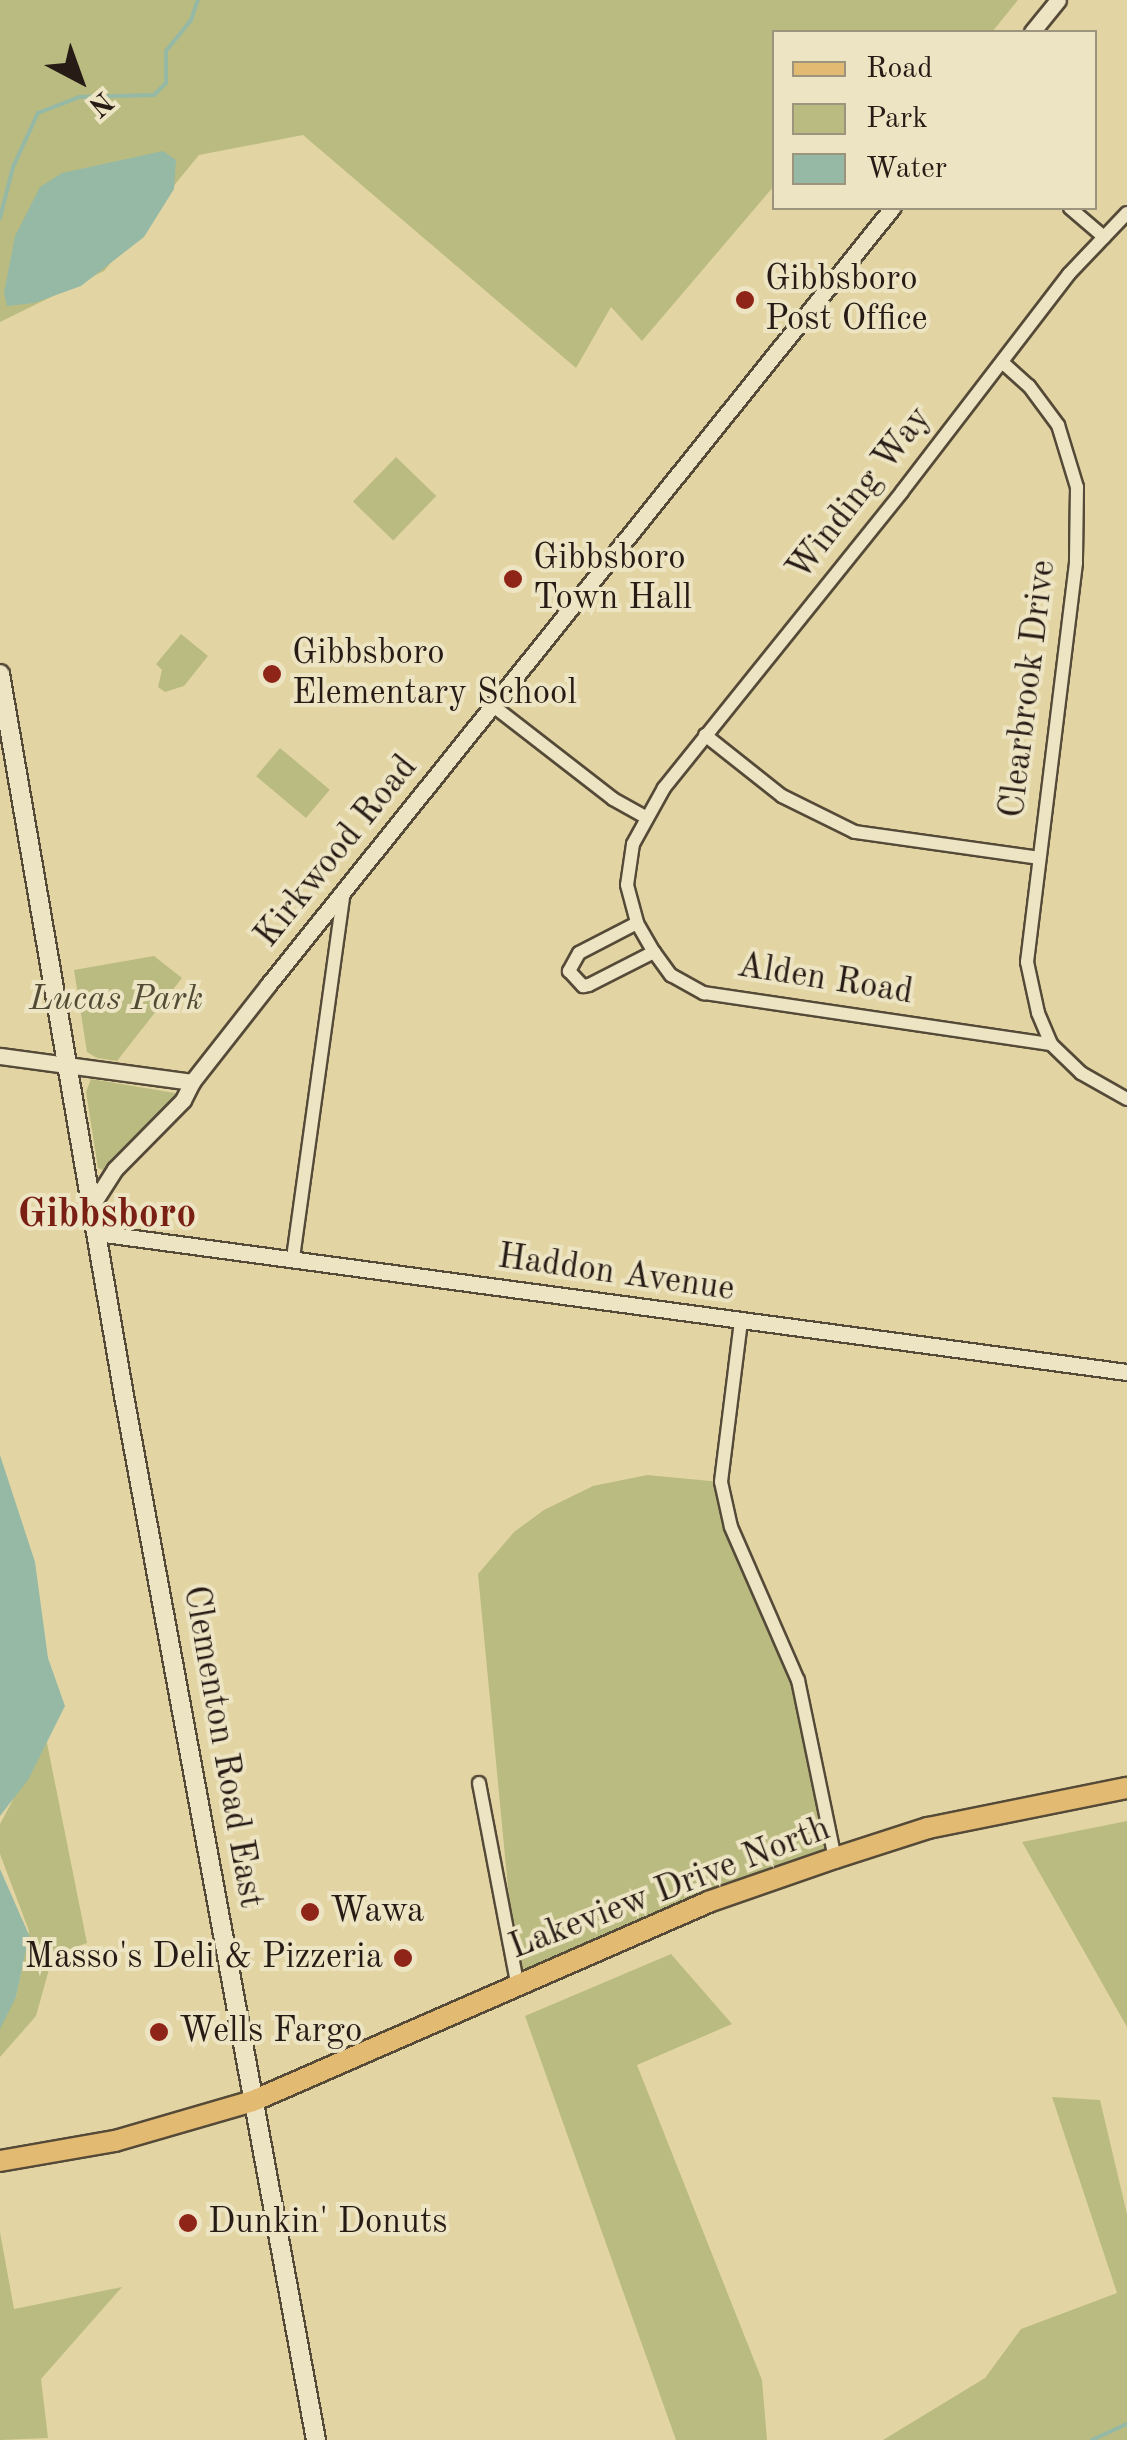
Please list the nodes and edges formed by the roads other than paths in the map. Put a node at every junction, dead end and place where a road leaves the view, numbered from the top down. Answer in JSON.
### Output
{"nodes":[{"id":1,"x":1058,"y":0,"type":"edge"},
{"id":2,"x":1034,"y":30,"type":"edge"},
{"id":3,"x":890,"y":210,"type":"edge"},
{"id":4,"x":1072,"y":210,"type":"edge"},
{"id":5,"x":1127,"y":213,"type":"edge"},
{"id":6,"x":1104,"y":237,"type":"junction"},
{"id":7,"x":1002,"y":362,"type":"junction"},
{"id":8,"x":0,"y":674,"type":"edge"},
{"id":9,"x":492,"y":705,"type":"junction"},
{"id":10,"x":705,"y":736,"type":"junction"},
{"id":11,"x":646,"y":817,"type":"junction"},
{"id":12,"x":1040,"y":858,"type":"junction"},
{"id":13,"x":344,"y":892,"type":"junction"},
{"id":14,"x":636,"y":922,"type":"junction"},
{"id":15,"x":654,"y":952,"type":"junction"},
{"id":16,"x":1051,"y":1044,"type":"junction"},
{"id":17,"x":0,"y":1056,"type":"edge"},
{"id":18,"x":70,"y":1065,"type":"junction"},
{"id":19,"x":192,"y":1082,"type":"junction"},
{"id":20,"x":1127,"y":1099,"type":"edge"},
{"id":21,"x":92,"y":1205,"type":"junction"},
{"id":22,"x":97,"y":1233,"type":"junction"},
{"id":23,"x":294,"y":1258,"type":"junction"},
{"id":24,"x":741,"y":1321,"type":"junction"},
{"id":25,"x":1127,"y":1372,"type":"edge"},
{"id":26,"x":479,"y":1783,"type":"dead end"},
{"id":27,"x":1127,"y":1788,"type":"edge"},
{"id":28,"x":836,"y":1858,"type":"junction"},
{"id":29,"x":517,"y":1982,"type":"junction"},
{"id":30,"x":254,"y":2102,"type":"junction"},
{"id":31,"x":0,"y":2161,"type":"edge"},
{"id":32,"x":316,"y":2440,"type":"edge"}],
"edges":[{"from":1,"to":2,"type":"street"},
{"from":3,"to":9,"type":"street","name":"Kirkwood Road"},
{"from":4,"to":6,"type":"street"},
{"from":5,"to":6,"type":"street","name":"Winding Way"},
{"from":6,"to":7,"type":"street","name":"Winding Way"},
{"from":7,"to":10,"type":"street","name":"Winding Way"},
{"from":7,"to":12,"type":"street","name":"Clearbrook Drive"},
{"from":8,"to":18,"type":"main road","name":"Clementon Road East"},
{"from":9,"to":11,"type":"street"},
{"from":9,"to":13,"type":"street","name":"Kirkwood Road"},
{"from":10,"to":11,"type":"street","name":"Winding Way"},
{"from":10,"to":12,"type":"street"},
{"from":11,"to":14,"type":"street","name":"Alden Road"},
{"from":12,"to":16,"type":"street","name":"Clearbrook Drive"},
{"from":13,"to":19,"type":"street","name":"Kirkwood Road"},
{"from":13,"to":23,"type":"street"},
{"from":14,"to":15,"type":"street","name":"Alden Road"},
{"from":14,"to":15,"type":"street"},
{"from":15,"to":16,"type":"street","name":"Alden Road"},
{"from":16,"to":20,"type":"street"},
{"from":17,"to":18,"type":"street"},
{"from":18,"to":19,"type":"street"},
{"from":18,"to":21,"type":"main road","name":"Clementon Road East"},
{"from":19,"to":21,"type":"street","name":"Kirkwood Road"},
{"from":21,"to":22,"type":"main road","name":"Clementon Road East"},
{"from":22,"to":23,"type":"street","name":"Haddon Avenue"},
{"from":22,"to":30,"type":"main road","name":"Clementon Road East"},
{"from":23,"to":24,"type":"street","name":"Haddon Avenue"},
{"from":24,"to":25,"type":"street","name":"Haddon Avenue"},
{"from":24,"to":28,"type":"street"},
{"from":26,"to":29,"type":"street"},
{"from":27,"to":28,"type":"main road","name":"Lakeview Drive North"},
{"from":28,"to":29,"type":"main road","name":"Lakeview Drive North"},
{"from":29,"to":30,"type":"main road","name":"Lakeview Drive North"},
{"from":30,"to":31,"type":"main road","name":"Lakeview Drive North"},
{"from":30,"to":32,"type":"main road","name":"Clementon Road East"}]}
